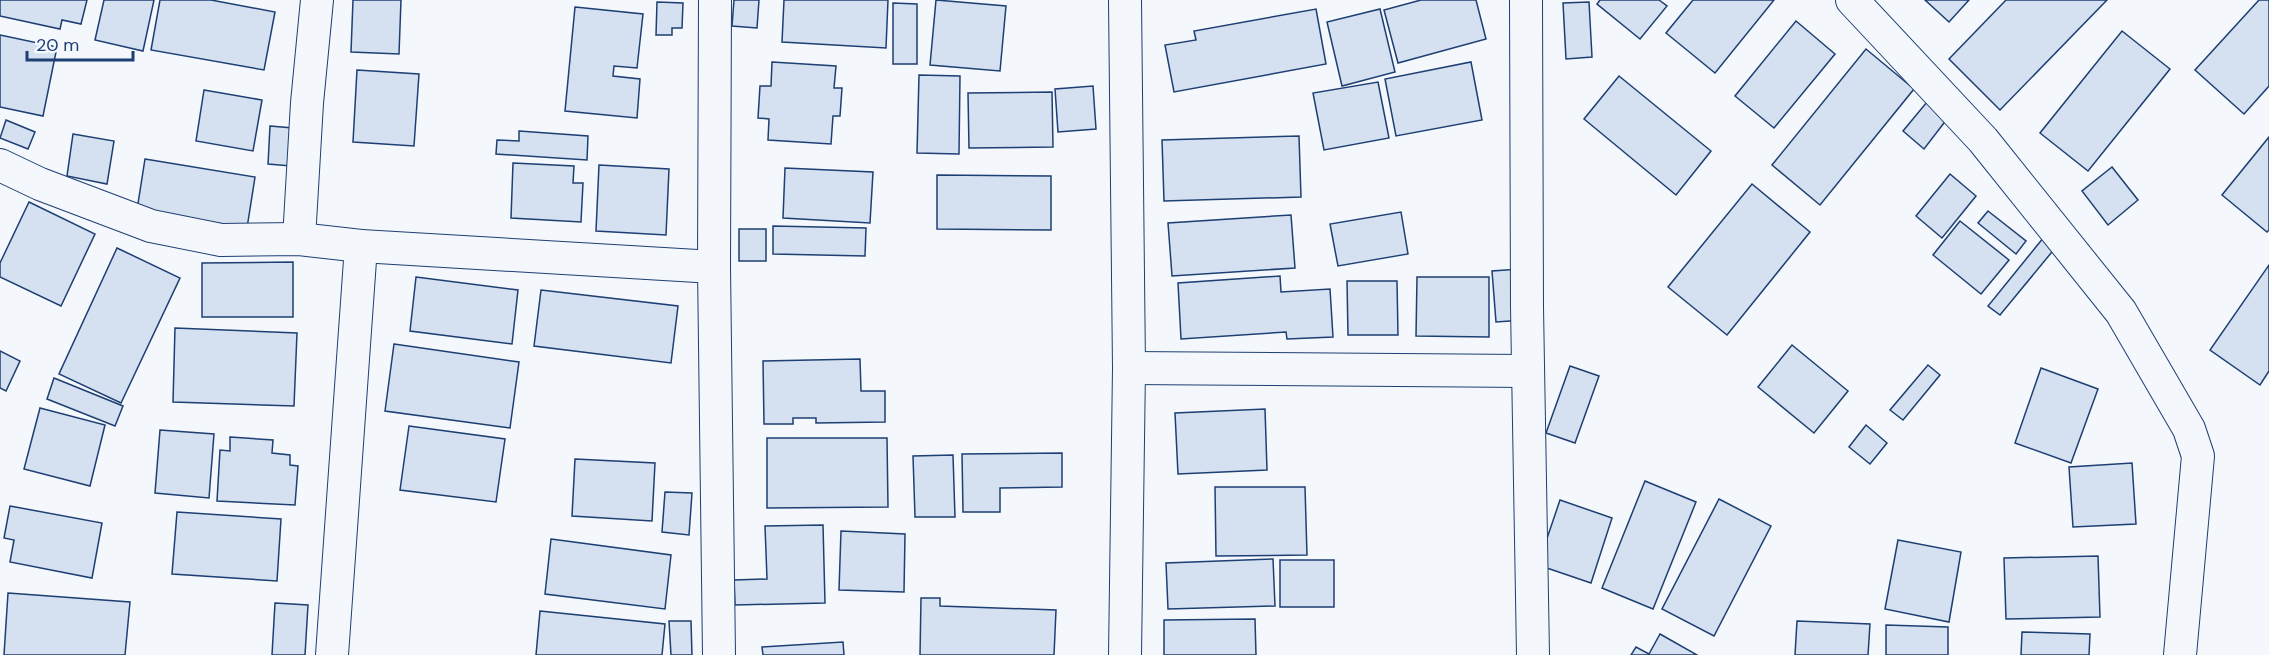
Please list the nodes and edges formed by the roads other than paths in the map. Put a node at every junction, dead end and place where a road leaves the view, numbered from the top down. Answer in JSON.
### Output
{"nodes":[{"id":1,"x":317,"y":0,"type":"edge"},
{"id":2,"x":716,"y":0,"type":"edge"},
{"id":3,"x":1125,"y":0,"type":"edge"},
{"id":4,"x":1526,"y":0,"type":"edge"},
{"id":5,"x":1852,"y":0,"type":"edge"},
{"id":6,"x":0,"y":165,"type":"edge"},
{"id":7,"x":299,"y":239,"type":"junction"},
{"id":8,"x":361,"y":246,"type":"junction"},
{"id":9,"x":714,"y":267,"type":"junction"},
{"id":10,"x":1129,"y":369,"type":"junction"},
{"id":11,"x":1528,"y":371,"type":"junction"},
{"id":12,"x":332,"y":655,"type":"edge"},
{"id":13,"x":719,"y":655,"type":"edge"},
{"id":14,"x":1125,"y":655,"type":"edge"},
{"id":15,"x":1533,"y":655,"type":"edge"},
{"id":16,"x":2180,"y":655,"type":"edge"}],
"edges":[{"from":1,"to":7,"type":"street"},
{"from":2,"to":9,"type":"street"},
{"from":3,"to":10,"type":"street"},
{"from":4,"to":11,"type":"street"},
{"from":5,"to":16,"type":"street"},
{"from":6,"to":7,"type":"street"},
{"from":7,"to":8,"type":"street"},
{"from":8,"to":9,"type":"street"},
{"from":8,"to":12,"type":"street"},
{"from":9,"to":13,"type":"street"},
{"from":10,"to":11,"type":"street"},
{"from":10,"to":14,"type":"street"},
{"from":11,"to":15,"type":"street"}]}
